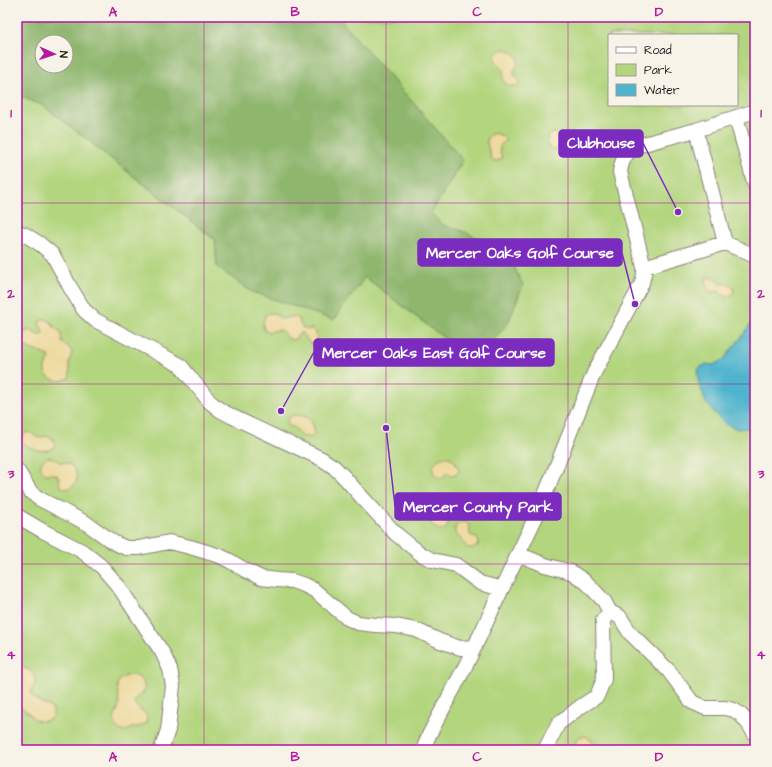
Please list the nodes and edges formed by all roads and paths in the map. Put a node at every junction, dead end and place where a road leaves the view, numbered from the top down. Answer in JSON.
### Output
{"nodes":[{"id":1,"x":755,"y":111,"type":"edge"},
{"id":2,"x":736,"y":117,"type":"junction"},
{"id":3,"x":696,"y":130,"type":"junction"},
{"id":4,"x":755,"y":185,"type":"edge"},
{"id":5,"x":17,"y":232,"type":"edge"},
{"id":6,"x":725,"y":243,"type":"junction"},
{"id":7,"x":755,"y":256,"type":"edge"},
{"id":8,"x":644,"y":267,"type":"junction"},
{"id":9,"x":17,"y":470,"type":"edge"},
{"id":10,"x":17,"y":515,"type":"edge"},
{"id":11,"x":518,"y":554,"type":"junction"},
{"id":12,"x":502,"y":589,"type":"junction"},
{"id":13,"x":610,"y":612,"type":"junction"},
{"id":14,"x":475,"y":647,"type":"junction"},
{"id":15,"x":755,"y":734,"type":"edge"},
{"id":16,"x":161,"y":750,"type":"edge"},
{"id":17,"x":423,"y":750,"type":"edge"},
{"id":18,"x":545,"y":750,"type":"edge"}],
"edges":[{"from":1,"to":2,"type":"lane"},
{"from":2,"to":3,"type":"lane"},
{"from":2,"to":4,"type":"lane"},
{"from":3,"to":6,"type":"lane"},
{"from":3,"to":8,"type":"lane"},
{"from":5,"to":12,"type":"lane"},
{"from":6,"to":7,"type":"lane"},
{"from":6,"to":8,"type":"lane"},
{"from":8,"to":11,"type":"lane"},
{"from":9,"to":14,"type":"lane"},
{"from":10,"to":16,"type":"lane"},
{"from":11,"to":12,"type":"lane"},
{"from":11,"to":13,"type":"lane"},
{"from":12,"to":14,"type":"lane"},
{"from":13,"to":15,"type":"lane"},
{"from":13,"to":18,"type":"lane"},
{"from":14,"to":17,"type":"lane"}]}
